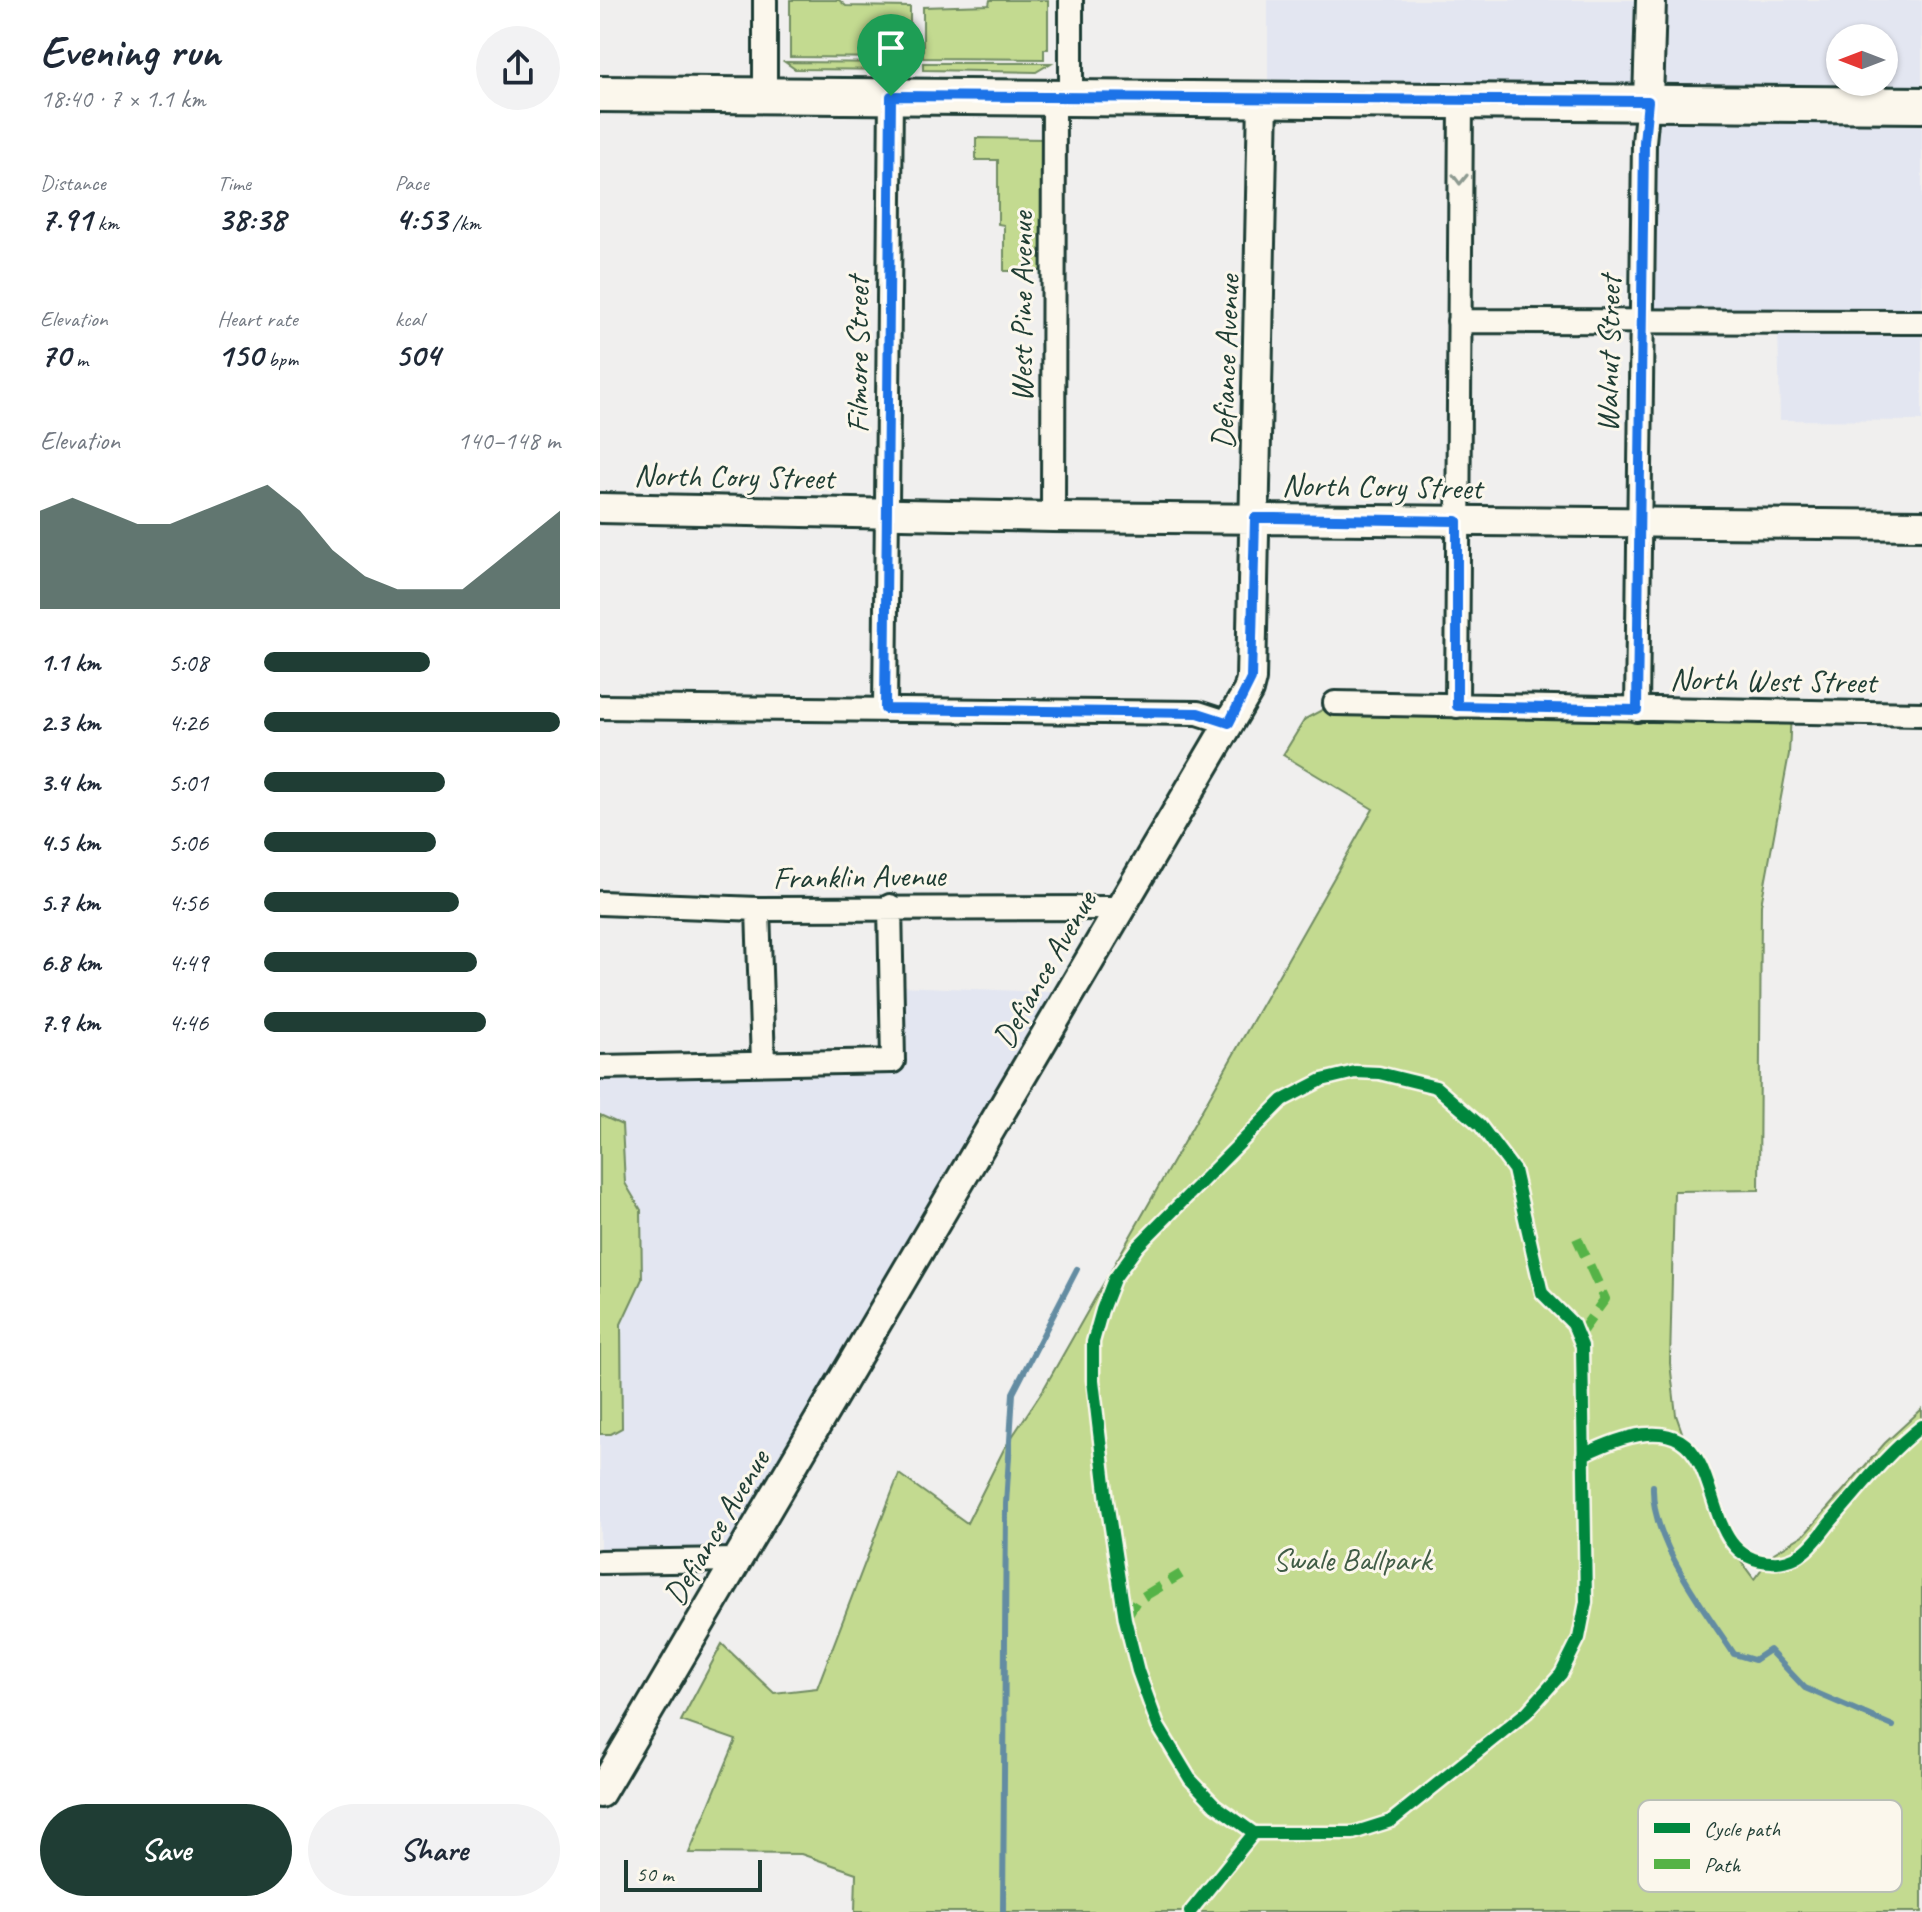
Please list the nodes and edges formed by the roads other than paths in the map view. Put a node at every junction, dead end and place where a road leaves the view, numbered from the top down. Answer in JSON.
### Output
{"nodes":[{"id":1,"x":765,"y":0,"type":"edge"},
{"id":2,"x":1071,"y":0,"type":"edge"},
{"id":3,"x":1651,"y":0,"type":"edge"},
{"id":4,"x":600,"y":94,"type":"edge"},
{"id":5,"x":765,"y":95,"type":"junction"},
{"id":6,"x":891,"y":96,"type":"junction"},
{"id":7,"x":1062,"y":98,"type":"junction"},
{"id":8,"x":1263,"y":99,"type":"junction"},
{"id":9,"x":1461,"y":101,"type":"junction"},
{"id":10,"x":1648,"y":101,"type":"junction"},
{"id":11,"x":1922,"y":105,"type":"edge"},
{"id":12,"x":1459,"y":321,"type":"junction"},
{"id":13,"x":1922,"y":322,"type":"edge"},
{"id":14,"x":1643,"y":323,"type":"junction"},
{"id":15,"x":600,"y":508,"type":"edge"},
{"id":16,"x":889,"y":513,"type":"junction"},
{"id":17,"x":1053,"y":517,"type":"junction"},
{"id":18,"x":1255,"y":518,"type":"junction"},
{"id":19,"x":1457,"y":521,"type":"junction"},
{"id":20,"x":1640,"y":521,"type":"junction"},
{"id":21,"x":1922,"y":525,"type":"edge"},
{"id":22,"x":1335,"y":703,"type":"dead end"},
{"id":23,"x":1457,"y":706,"type":"junction"},
{"id":24,"x":600,"y":707,"type":"edge"},
{"id":25,"x":885,"y":709,"type":"junction"},
{"id":26,"x":1637,"y":710,"type":"junction"},
{"id":27,"x":1922,"y":714,"type":"edge"},
{"id":28,"x":1229,"y":723,"type":"junction"},
{"id":29,"x":600,"y":903,"type":"edge"},
{"id":30,"x":890,"y":906,"type":"junction"},
{"id":31,"x":1119,"y":908,"type":"junction"},
{"id":32,"x":758,"y":909,"type":"junction"},
{"id":33,"x":763,"y":1063,"type":"junction"},
{"id":34,"x":600,"y":1067,"type":"edge"},
{"id":35,"x":738,"y":1560,"type":"junction"},
{"id":36,"x":600,"y":1562,"type":"edge"},
{"id":37,"x":600,"y":1793,"type":"edge"}],
"edges":[{"from":1,"to":5,"type":"street"},
{"from":2,"to":7,"type":"street","name":"West Pine Avenue"},
{"from":3,"to":10,"type":"street","name":"Walnut Street"},
{"from":4,"to":5,"type":"main road"},
{"from":5,"to":6,"type":"main road"},
{"from":6,"to":7,"type":"main road"},
{"from":6,"to":16,"type":"street","name":"Filmore Street"},
{"from":7,"to":8,"type":"main road"},
{"from":7,"to":17,"type":"street","name":"West Pine Avenue"},
{"from":8,"to":9,"type":"main road"},
{"from":8,"to":18,"type":"street","name":"Defiance Avenue"},
{"from":9,"to":10,"type":"main road"},
{"from":9,"to":12,"type":"street","one_way":true},
{"from":10,"to":11,"type":"main road"},
{"from":10,"to":14,"type":"street","name":"Walnut Street"},
{"from":12,"to":14,"type":"street"},
{"from":12,"to":19,"type":"street"},
{"from":13,"to":14,"type":"street"},
{"from":14,"to":20,"type":"street","name":"Walnut Street"},
{"from":15,"to":16,"type":"street","name":"North Cory Street"},
{"from":16,"to":17,"type":"street","name":"North Cory Street"},
{"from":16,"to":25,"type":"street","name":"Filmore Street"},
{"from":17,"to":18,"type":"street","name":"North Cory Street"},
{"from":18,"to":19,"type":"street","name":"North Cory Street"},
{"from":18,"to":28,"type":"street","name":"Defiance Avenue"},
{"from":19,"to":20,"type":"street","name":"North Cory Street"},
{"from":19,"to":23,"type":"street"},
{"from":20,"to":21,"type":"street","name":"North Cory Street"},
{"from":20,"to":26,"type":"street","name":"Walnut Street"},
{"from":22,"to":23,"type":"street","name":"North West Street"},
{"from":23,"to":26,"type":"street","name":"North West Street"},
{"from":24,"to":25,"type":"street"},
{"from":25,"to":28,"type":"street"},
{"from":26,"to":27,"type":"street","name":"North West Street"},
{"from":28,"to":31,"type":"street","name":"Defiance Avenue"},
{"from":29,"to":32,"type":"street","name":"Franklin Avenue"},
{"from":30,"to":31,"type":"street","name":"Franklin Avenue"},
{"from":30,"to":32,"type":"street","name":"Franklin Avenue"},
{"from":30,"to":33,"type":"street"},
{"from":31,"to":35,"type":"street","name":"Defiance Avenue"},
{"from":32,"to":33,"type":"street"},
{"from":33,"to":34,"type":"street"},
{"from":35,"to":36,"type":"street"},
{"from":35,"to":37,"type":"street","name":"Defiance Avenue"}]}
